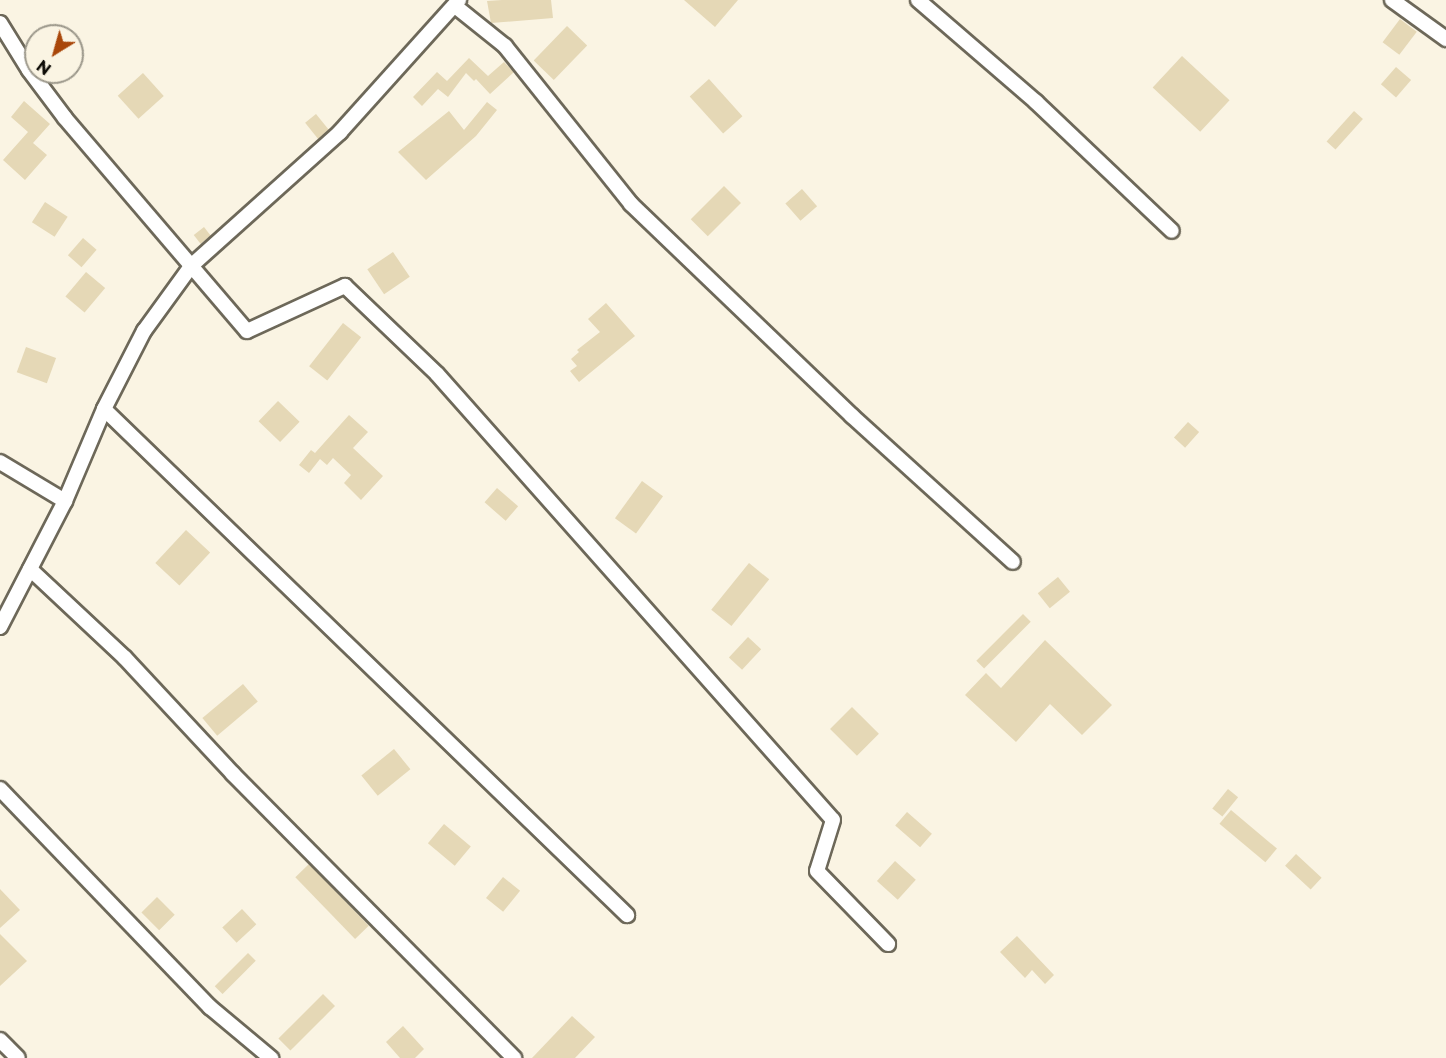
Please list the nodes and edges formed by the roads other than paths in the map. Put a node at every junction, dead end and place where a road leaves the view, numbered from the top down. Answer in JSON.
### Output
{"nodes":[{"id":1,"x":918,"y":0,"type":"edge"},
{"id":2,"x":1392,"y":0,"type":"edge"},
{"id":3,"x":457,"y":3,"type":"edge"},
{"id":4,"x":0,"y":23,"type":"edge"},
{"id":5,"x":1446,"y":39,"type":"edge"},
{"id":6,"x":1172,"y":231,"type":"dead end"},
{"id":7,"x":192,"y":265,"type":"junction"},
{"id":8,"x":104,"y":409,"type":"junction"},
{"id":9,"x":0,"y":462,"type":"edge"},
{"id":10,"x":65,"y":501,"type":"junction"},
{"id":11,"x":1013,"y":562,"type":"dead end"},
{"id":12,"x":30,"y":570,"type":"junction"},
{"id":13,"x":0,"y":627,"type":"edge"},
{"id":14,"x":0,"y":789,"type":"edge"},
{"id":15,"x":627,"y":915,"type":"dead end"},
{"id":16,"x":888,"y":944,"type":"dead end"},
{"id":17,"x":0,"y":1040,"type":"edge"},
{"id":18,"x":18,"y":1058,"type":"edge"},
{"id":19,"x":271,"y":1058,"type":"edge"},
{"id":20,"x":514,"y":1058,"type":"edge"}],
"edges":[{"from":1,"to":6,"type":"street"},
{"from":2,"to":5,"type":"street"},
{"from":3,"to":7,"type":"street"},
{"from":3,"to":11,"type":"street"},
{"from":4,"to":7,"type":"street"},
{"from":7,"to":8,"type":"street"},
{"from":7,"to":16,"type":"street"},
{"from":8,"to":10,"type":"street"},
{"from":8,"to":15,"type":"street"},
{"from":9,"to":10,"type":"street"},
{"from":10,"to":12,"type":"street"},
{"from":12,"to":13,"type":"street"},
{"from":12,"to":20,"type":"street"},
{"from":14,"to":19,"type":"street"},
{"from":17,"to":18,"type":"street"}]}
